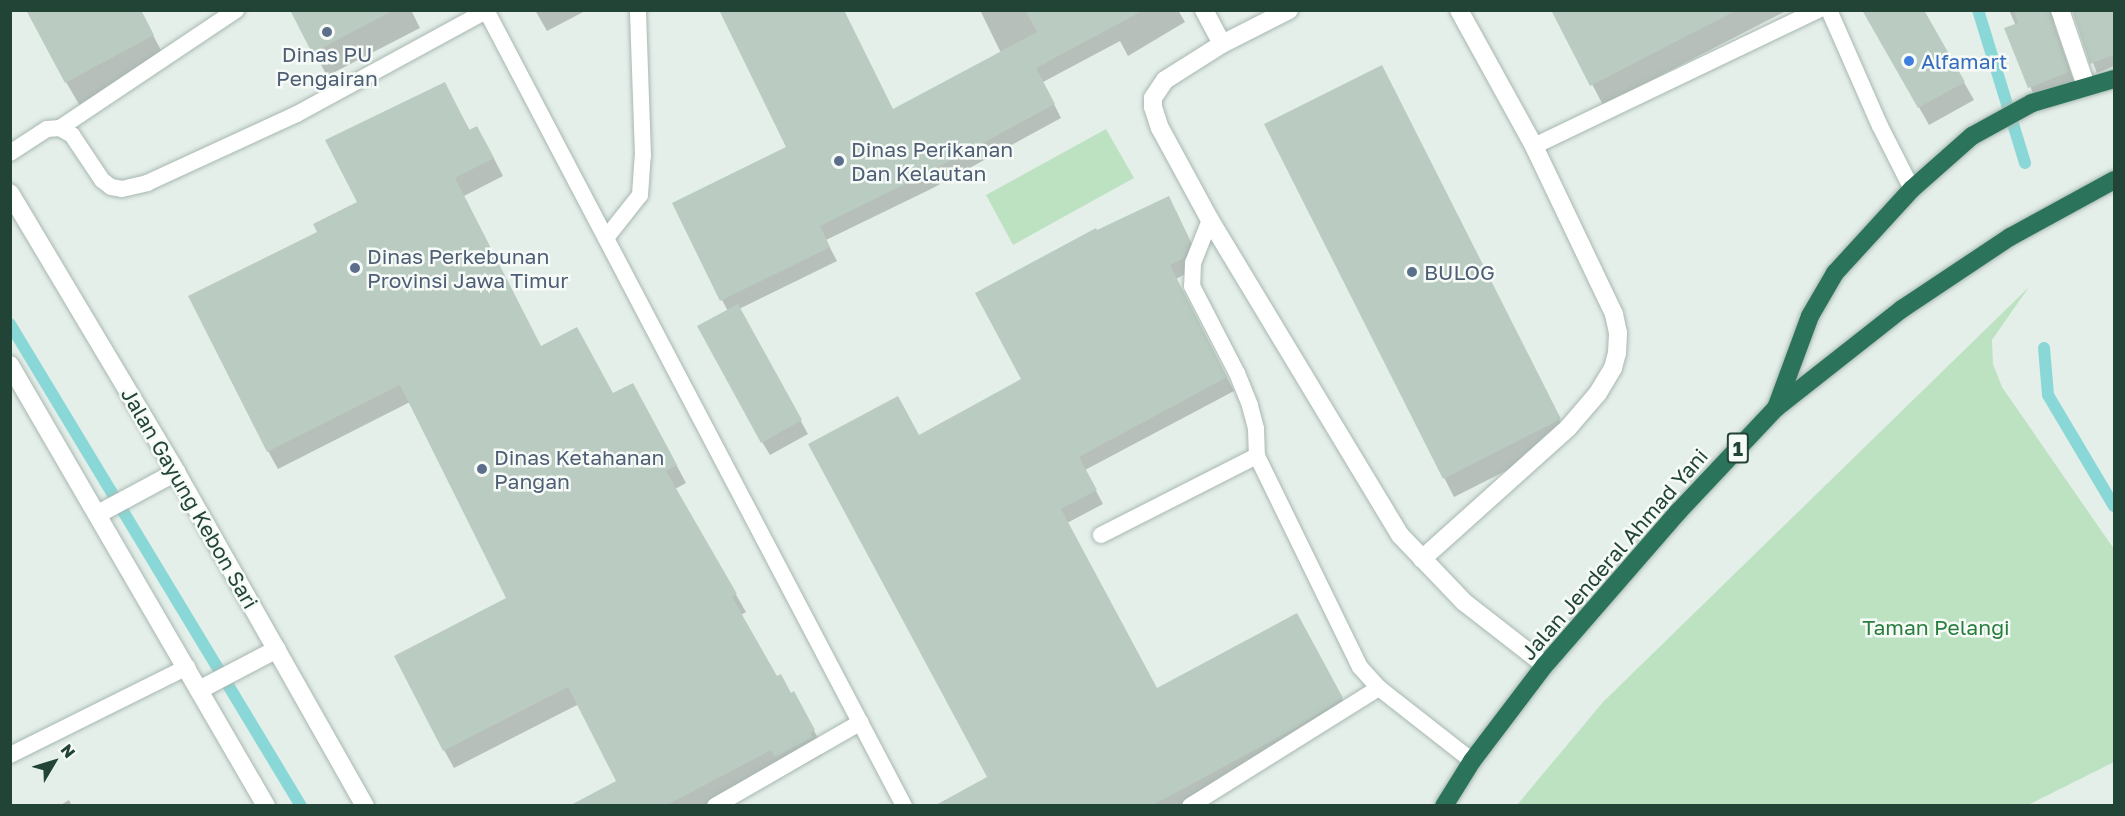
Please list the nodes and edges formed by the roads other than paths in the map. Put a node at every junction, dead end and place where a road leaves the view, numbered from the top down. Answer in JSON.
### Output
{"nodes":[{"id":1,"x":236,"y":10,"type":"edge"},
{"id":2,"x":638,"y":10,"type":"edge"},
{"id":3,"x":1204,"y":10,"type":"edge"},
{"id":4,"x":1288,"y":10,"type":"edge"},
{"id":5,"x":1459,"y":10,"type":"edge"},
{"id":6,"x":1818,"y":10,"type":"edge"},
{"id":7,"x":1829,"y":10,"type":"edge"},
{"id":8,"x":2060,"y":10,"type":"edge"},
{"id":9,"x":486,"y":11,"type":"edge"},
{"id":10,"x":1222,"y":44,"type":"junction"},
{"id":11,"x":2115,"y":79,"type":"edge"},
{"id":12,"x":2086,"y":86,"type":"junction"},
{"id":13,"x":60,"y":128,"type":"junction"},
{"id":14,"x":1534,"y":146,"type":"junction"},
{"id":15,"x":10,"y":153,"type":"edge"},
{"id":16,"x":2115,"y":180,"type":"edge"},
{"id":17,"x":1912,"y":189,"type":"junction"},
{"id":18,"x":10,"y":193,"type":"edge"},
{"id":19,"x":1210,"y":220,"type":"junction"},
{"id":20,"x":606,"y":238,"type":"junction"},
{"id":21,"x":10,"y":365,"type":"edge"},
{"id":22,"x":1776,"y":408,"type":"junction"},
{"id":23,"x":1257,"y":456,"type":"junction"},
{"id":24,"x":176,"y":472,"type":"junction"},
{"id":25,"x":98,"y":514,"type":"junction"},
{"id":26,"x":1101,"y":535,"type":"dead end"},
{"id":27,"x":1422,"y":559,"type":"junction"},
{"id":28,"x":277,"y":649,"type":"junction"},
{"id":29,"x":1545,"y":665,"type":"junction"},
{"id":30,"x":187,"y":667,"type":"junction"},
{"id":31,"x":1379,"y":688,"type":"junction"},
{"id":32,"x":199,"y":690,"type":"junction"},
{"id":33,"x":861,"y":722,"type":"junction"},
{"id":34,"x":10,"y":755,"type":"edge"},
{"id":35,"x":1467,"y":768,"type":"junction"},
{"id":36,"x":266,"y":806,"type":"edge"},
{"id":37,"x":365,"y":806,"type":"edge"},
{"id":38,"x":715,"y":806,"type":"edge"},
{"id":39,"x":904,"y":806,"type":"edge"},
{"id":40,"x":1190,"y":806,"type":"edge"},
{"id":41,"x":1444,"y":806,"type":"edge"},
{"id":42,"x":1453,"y":806,"type":"edge"}],
"edges":[{"from":1,"to":13,"type":"lane"},
{"from":2,"to":20,"type":"lane"},
{"from":3,"to":10,"type":"street"},
{"from":4,"to":10,"type":"street"},
{"from":5,"to":14,"type":"street"},
{"from":6,"to":14,"type":"lane"},
{"from":7,"to":17,"type":"lane"},
{"from":8,"to":12,"type":"street"},
{"from":9,"to":13,"type":"lane"},
{"from":9,"to":20,"type":"lane"},
{"from":10,"to":19,"type":"street"},
{"from":11,"to":12,"type":"highway","number":"1"},
{"from":12,"to":17,"type":"highway","number":"1"},
{"from":13,"to":15,"type":"lane"},
{"from":14,"to":27,"type":"street"},
{"from":16,"to":22,"type":"highway","name":"Jalan Jenderal Ahmad Yani","number":"1"},
{"from":17,"to":22,"type":"highway","number":"1"},
{"from":18,"to":24,"type":"street","name":"Jalan Gayung Kebon Sari"},
{"from":19,"to":23,"type":"lane"},
{"from":19,"to":27,"type":"street"},
{"from":20,"to":33,"type":"lane"},
{"from":21,"to":25,"type":"street"},
{"from":22,"to":29,"type":"highway","name":"Jalan Jenderal Ahmad Yani","number":"1"},
{"from":23,"to":26,"type":"lane"},
{"from":23,"to":31,"type":"lane"},
{"from":24,"to":25,"type":"street"},
{"from":24,"to":28,"type":"street","name":"Jalan Gayung Kebon Sari"},
{"from":25,"to":30,"type":"street"},
{"from":27,"to":29,"type":"street"},
{"from":28,"to":32,"type":"street"},
{"from":28,"to":37,"type":"street","name":"Jalan Gayung Kebon Sari"},
{"from":29,"to":35,"type":"highway","name":"Jalan Jenderal Ahmad Yani","number":"1"},
{"from":30,"to":32,"type":"street"},
{"from":30,"to":34,"type":"lane"},
{"from":31,"to":35,"type":"lane"},
{"from":31,"to":40,"type":"lane"},
{"from":32,"to":36,"type":"street"},
{"from":33,"to":38,"type":"lane"},
{"from":33,"to":39,"type":"lane"},
{"from":35,"to":41,"type":"highway","name":"Jalan Jenderal Ahmad Yani","number":"1"},
{"from":35,"to":42,"type":"highway"}]}
